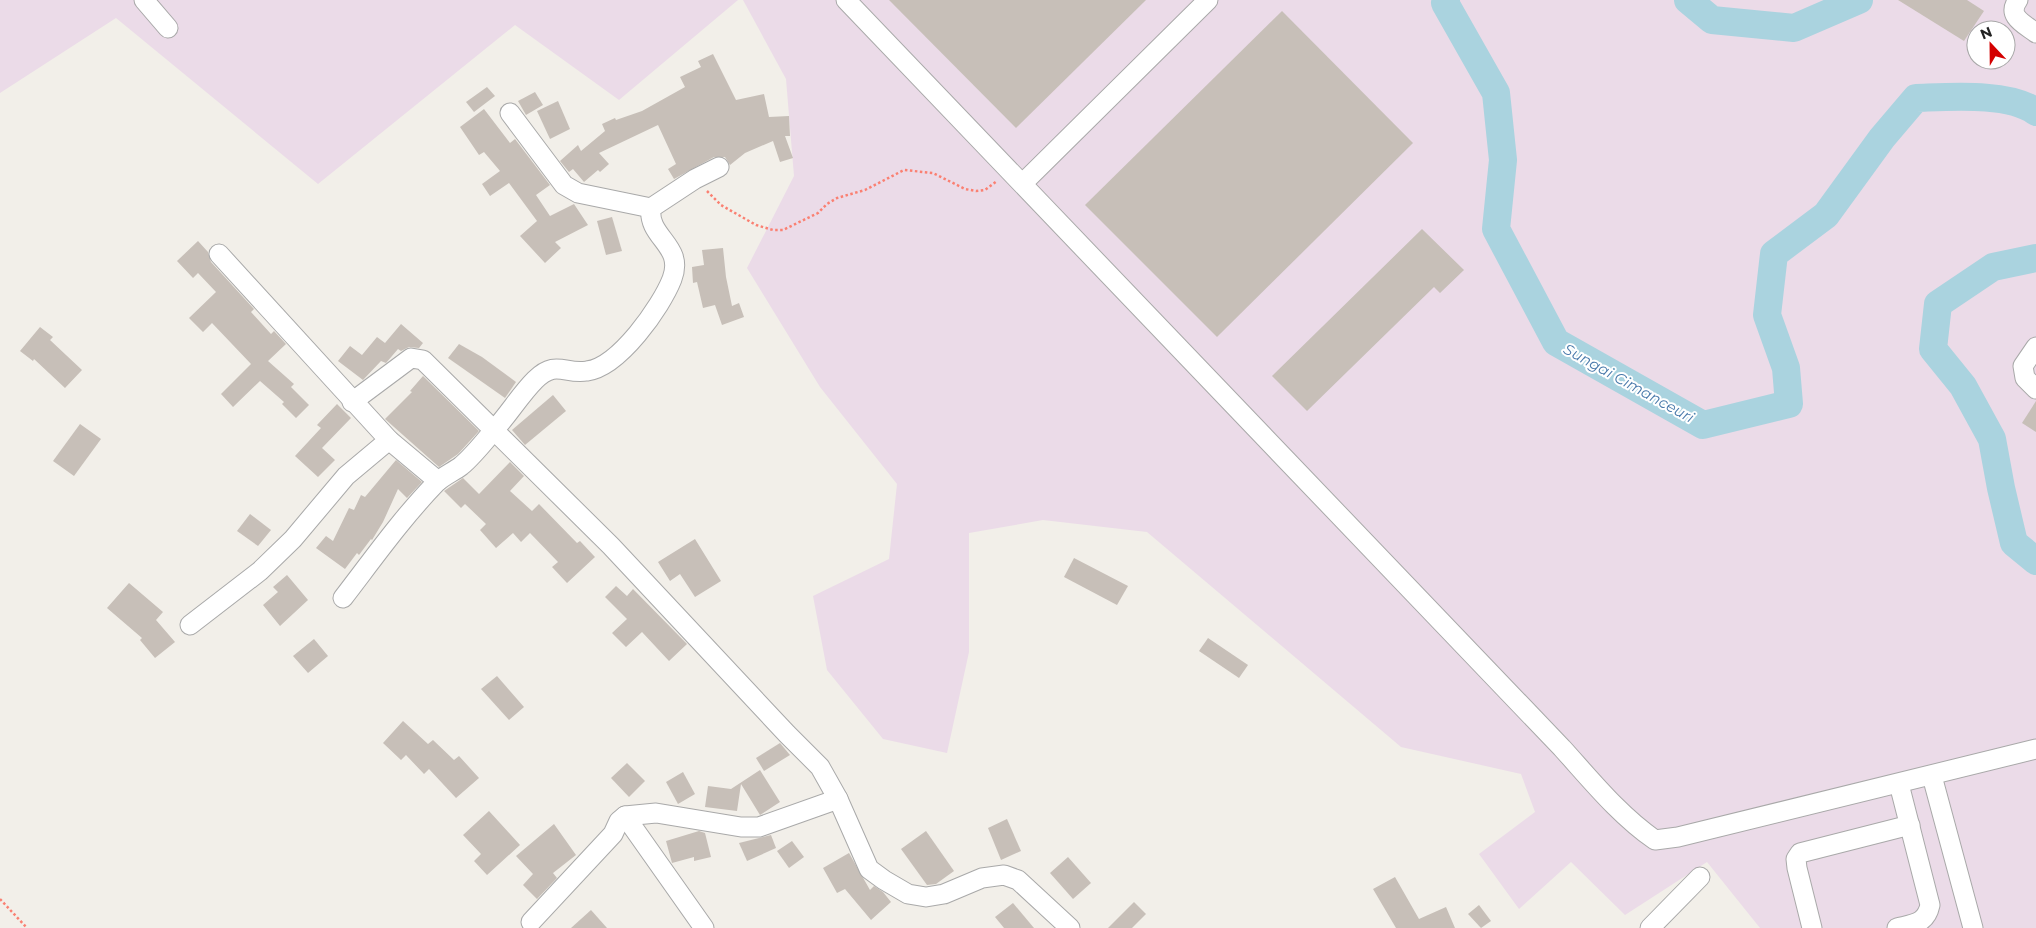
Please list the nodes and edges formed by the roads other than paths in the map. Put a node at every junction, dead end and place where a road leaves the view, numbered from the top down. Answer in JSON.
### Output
{"nodes":[{"id":1,"x":144,"y":0,"type":"edge"},
{"id":2,"x":846,"y":0,"type":"edge"},
{"id":3,"x":1208,"y":0,"type":"edge"},
{"id":4,"x":2018,"y":0,"type":"edge"},
{"id":5,"x":168,"y":28,"type":"dead end"},
{"id":6,"x":2036,"y":33,"type":"edge"},
{"id":7,"x":510,"y":114,"type":"dead end"},
{"id":8,"x":719,"y":167,"type":"dead end"},
{"id":9,"x":1016,"y":177,"type":"junction"},
{"id":10,"x":651,"y":208,"type":"junction"},
{"id":11,"x":219,"y":254,"type":"dead end"},
{"id":12,"x":2036,"y":347,"type":"edge"},
{"id":13,"x":2036,"y":389,"type":"edge"},
{"id":14,"x":352,"y":402,"type":"junction"},
{"id":15,"x":495,"y":430,"type":"junction"},
{"id":16,"x":389,"y":440,"type":"junction"},
{"id":17,"x":438,"y":481,"type":"junction"},
{"id":18,"x":343,"y":598,"type":"dead end"},
{"id":19,"x":190,"y":625,"type":"dead end"},
{"id":20,"x":2036,"y":749,"type":"edge"},
{"id":21,"x":1932,"y":776,"type":"junction"},
{"id":22,"x":1899,"y":784,"type":"junction"},
{"id":23,"x":838,"y":799,"type":"junction"},
{"id":24,"x":625,"y":816,"type":"junction"},
{"id":25,"x":1910,"y":824,"type":"junction"},
{"id":26,"x":1700,"y":877,"type":"dead end"},
{"id":27,"x":531,"y":922,"type":"dead end"},
{"id":28,"x":704,"y":928,"type":"edge"},
{"id":29,"x":1070,"y":928,"type":"edge"},
{"id":30,"x":1650,"y":928,"type":"edge"},
{"id":31,"x":1812,"y":928,"type":"edge"},
{"id":32,"x":1897,"y":928,"type":"edge"},
{"id":33,"x":1973,"y":928,"type":"edge"}],
"edges":[{"from":1,"to":5,"type":"street"},
{"from":2,"to":9,"type":"street"},
{"from":3,"to":9,"type":"street"},
{"from":4,"to":6,"type":"street"},
{"from":7,"to":10,"type":"street"},
{"from":8,"to":10,"type":"street"},
{"from":9,"to":22,"type":"street"},
{"from":10,"to":15,"type":"street"},
{"from":11,"to":14,"type":"street"},
{"from":12,"to":13,"type":"street"},
{"from":14,"to":15,"type":"street"},
{"from":14,"to":16,"type":"street"},
{"from":15,"to":17,"type":"street"},
{"from":15,"to":23,"type":"street"},
{"from":16,"to":17,"type":"street"},
{"from":16,"to":19,"type":"street"},
{"from":17,"to":18,"type":"street"},
{"from":20,"to":21,"type":"street"},
{"from":21,"to":22,"type":"street"},
{"from":21,"to":33,"type":"street"},
{"from":22,"to":25,"type":"street"},
{"from":23,"to":24,"type":"street"},
{"from":23,"to":29,"type":"street"},
{"from":24,"to":27,"type":"street"},
{"from":24,"to":28,"type":"street"},
{"from":25,"to":31,"type":"street"},
{"from":25,"to":32,"type":"street"},
{"from":26,"to":30,"type":"street"}]}
